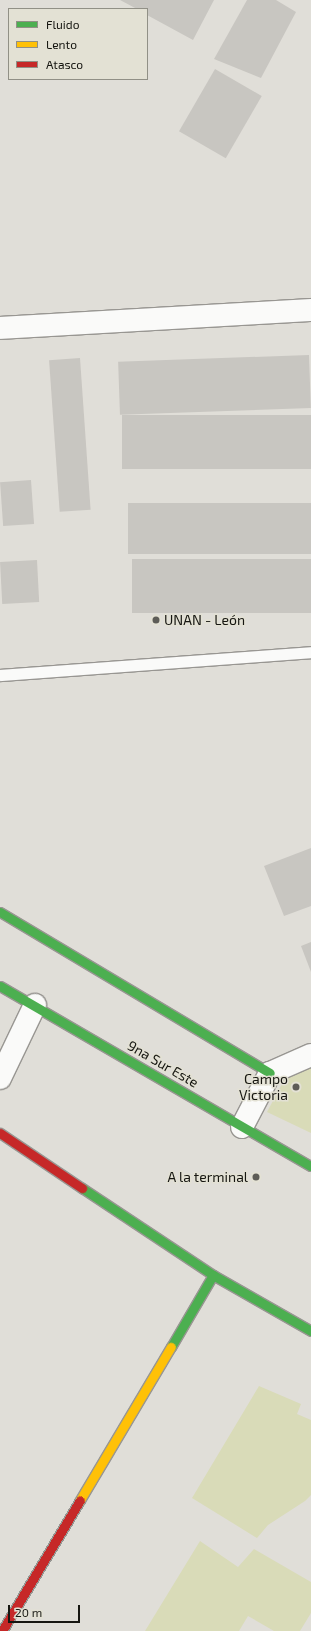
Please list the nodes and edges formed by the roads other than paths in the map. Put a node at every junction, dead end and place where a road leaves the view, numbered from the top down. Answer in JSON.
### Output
{"nodes":[{"id":1,"x":311,"y":310,"type":"edge"},
{"id":2,"x":0,"y":328,"type":"edge"},
{"id":3,"x":311,"y":652,"type":"edge"},
{"id":4,"x":0,"y":675,"type":"edge"},
{"id":5,"x":0,"y":912,"type":"edge"},
{"id":6,"x":0,"y":986,"type":"edge"},
{"id":7,"x":35,"y":1005,"type":"junction"},
{"id":8,"x":311,"y":1055,"type":"edge"},
{"id":9,"x":270,"y":1073,"type":"junction"},
{"id":10,"x":0,"y":1078,"type":"edge"},
{"id":11,"x":242,"y":1126,"type":"junction"},
{"id":12,"x":0,"y":1133,"type":"edge"},
{"id":13,"x":311,"y":1166,"type":"edge"},
{"id":14,"x":213,"y":1275,"type":"junction"},
{"id":15,"x":311,"y":1331,"type":"edge"},
{"id":16,"x":2,"y":1631,"type":"edge"}],
"edges":[{"from":1,"to":2,"type":"street"},
{"from":3,"to":4,"type":"lane"},
{"from":5,"to":9,"type":"street"},
{"from":6,"to":7,"type":"street","name":"9na Sur Este"},
{"from":7,"to":10,"type":"street"},
{"from":7,"to":11,"type":"street","name":"9na Sur Este"},
{"from":8,"to":9,"type":"street"},
{"from":9,"to":11,"type":"street"},
{"from":11,"to":13,"type":"street","name":"9na Sur Este"},
{"from":12,"to":14,"type":"street"},
{"from":14,"to":15,"type":"street"},
{"from":14,"to":16,"type":"street"}]}
